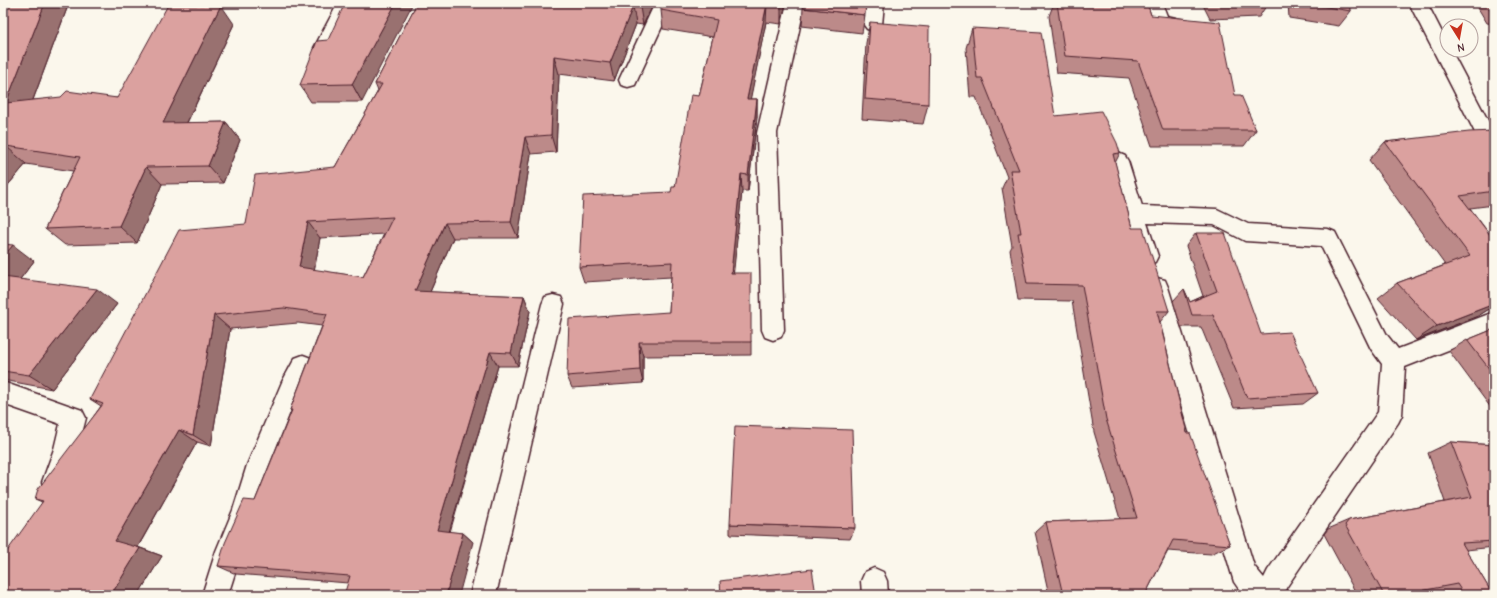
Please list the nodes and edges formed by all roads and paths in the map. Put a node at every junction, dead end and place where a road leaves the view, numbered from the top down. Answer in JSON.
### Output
{"nodes":[{"id":1,"x":347,"y":3,"type":"edge"},
{"id":2,"x":664,"y":3,"type":"edge"},
{"id":3,"x":796,"y":3,"type":"edge"},
{"id":4,"x":875,"y":3,"type":"edge"},
{"id":5,"x":1153,"y":3,"type":"edge"},
{"id":6,"x":1418,"y":3,"type":"edge"},
{"id":7,"x":873,"y":25,"type":"edge"},
{"id":8,"x":1198,"y":28,"type":"edge"},
{"id":9,"x":323,"y":48,"type":"edge"},
{"id":10,"x":628,"y":80,"type":"dead end"},
{"id":11,"x":1494,"y":151,"type":"edge"},
{"id":12,"x":1118,"y":161,"type":"edge"},
{"id":13,"x":1135,"y":214,"type":"junction"},
{"id":14,"x":553,"y":304,"type":"dead end"},
{"id":15,"x":1494,"y":322,"type":"edge"},
{"id":16,"x":773,"y":330,"type":"dead end"},
{"id":17,"x":1394,"y":361,"type":"junction"},
{"id":18,"x":303,"y":365,"type":"dead end"},
{"id":19,"x":3,"y":393,"type":"edge"},
{"id":20,"x":48,"y":499,"type":"edge"},
{"id":21,"x":215,"y":595,"type":"edge"},
{"id":22,"x":483,"y":595,"type":"edge"},
{"id":23,"x":1260,"y":595,"type":"edge"},
{"id":24,"x":1270,"y":595,"type":"edge"}],
"edges":[{"from":1,"to":9,"type":"street"},
{"from":2,"to":10,"type":"street"},
{"from":3,"to":16,"type":"street"},
{"from":4,"to":7,"type":"street"},
{"from":5,"to":8,"type":"street"},
{"from":6,"to":11,"type":"street"},
{"from":12,"to":13,"type":"street"},
{"from":13,"to":17,"type":"street"},
{"from":13,"to":23,"type":"street"},
{"from":14,"to":22,"type":"street"},
{"from":15,"to":17,"type":"street"},
{"from":17,"to":24,"type":"street"},
{"from":18,"to":21,"type":"street"},
{"from":19,"to":20,"type":"street"}]}
